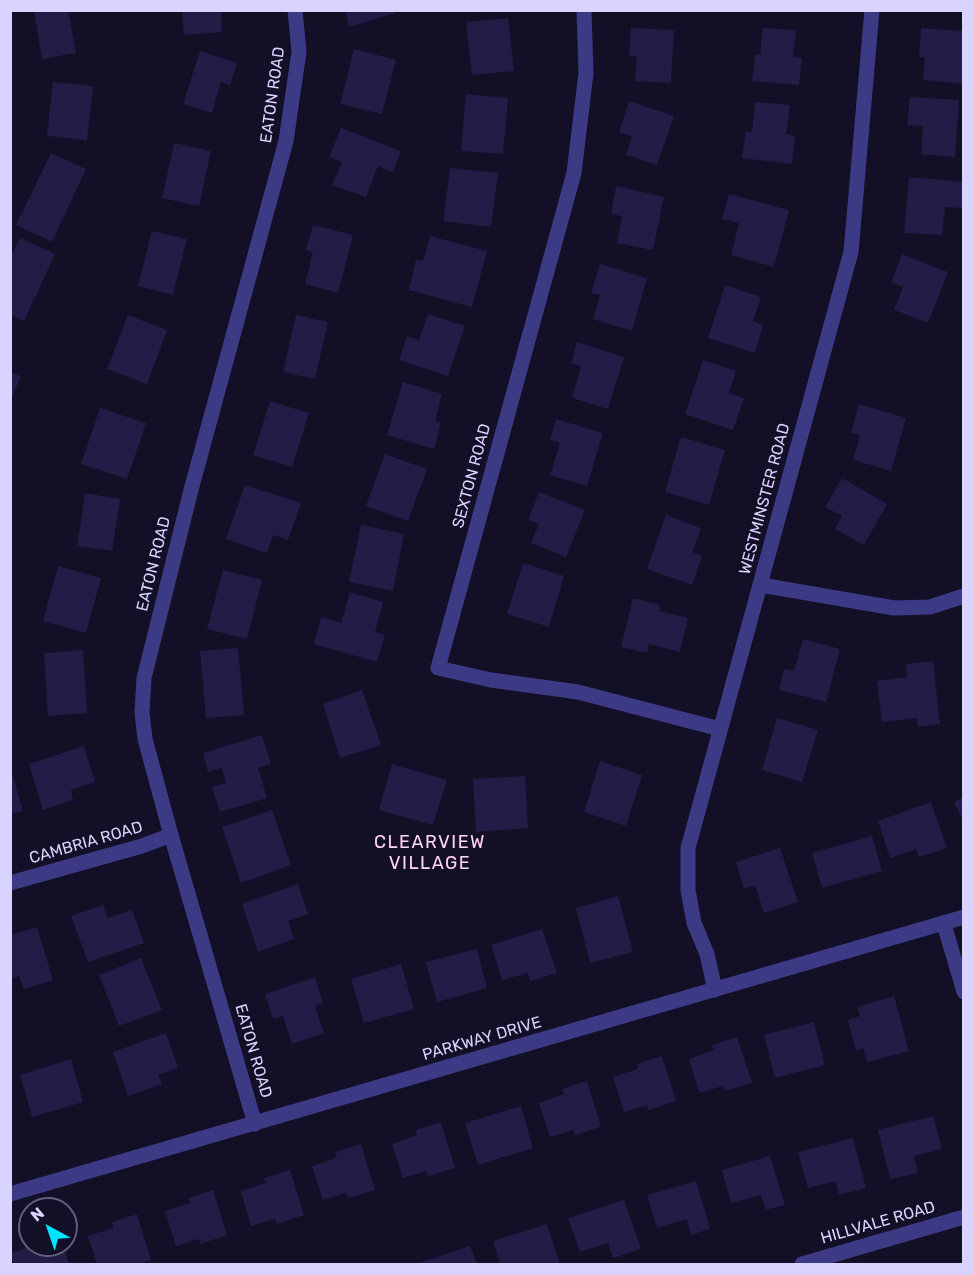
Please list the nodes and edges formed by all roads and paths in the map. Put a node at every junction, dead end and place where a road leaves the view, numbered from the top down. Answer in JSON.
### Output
{"nodes":[{"id":1,"x":295,"y":10,"type":"edge"},
{"id":2,"x":584,"y":10,"type":"edge"},
{"id":3,"x":872,"y":10,"type":"edge"},
{"id":4,"x":761,"y":585,"type":"junction"},
{"id":5,"x":963,"y":596,"type":"edge"},
{"id":6,"x":720,"y":729,"type":"junction"},
{"id":7,"x":171,"y":835,"type":"junction"},
{"id":8,"x":10,"y":883,"type":"edge"},
{"id":9,"x":963,"y":917,"type":"edge"},
{"id":10,"x":944,"y":924,"type":"junction"},
{"id":11,"x":715,"y":990,"type":"junction"},
{"id":12,"x":963,"y":992,"type":"edge"},
{"id":13,"x":255,"y":1124,"type":"junction"},
{"id":14,"x":10,"y":1194,"type":"edge"},
{"id":15,"x":963,"y":1217,"type":"edge"},
{"id":16,"x":802,"y":1264,"type":"edge"}],
"edges":[{"from":1,"to":7,"type":"street","name":"EATON ROAD"},
{"from":2,"to":6,"type":"street","name":"SEXTON ROAD"},
{"from":3,"to":4,"type":"street","name":"WESTMINSTER ROAD"},
{"from":4,"to":5,"type":"street"},
{"from":4,"to":6,"type":"street","name":"WESTMINSTER ROAD"},
{"from":6,"to":11,"type":"street","name":"WESTMINSTER ROAD"},
{"from":7,"to":8,"type":"street","name":"CAMBRIA ROAD"},
{"from":7,"to":13,"type":"street","name":"EATON ROAD"},
{"from":9,"to":10,"type":"street","name":"PARKWAY DRIVE"},
{"from":10,"to":11,"type":"street","name":"PARKWAY DRIVE"},
{"from":10,"to":12,"type":"street"},
{"from":11,"to":13,"type":"street","name":"PARKWAY DRIVE"},
{"from":13,"to":14,"type":"street","name":"PARKWAY DRIVE"},
{"from":15,"to":16,"type":"street","name":"HILLVALE ROAD"}]}
